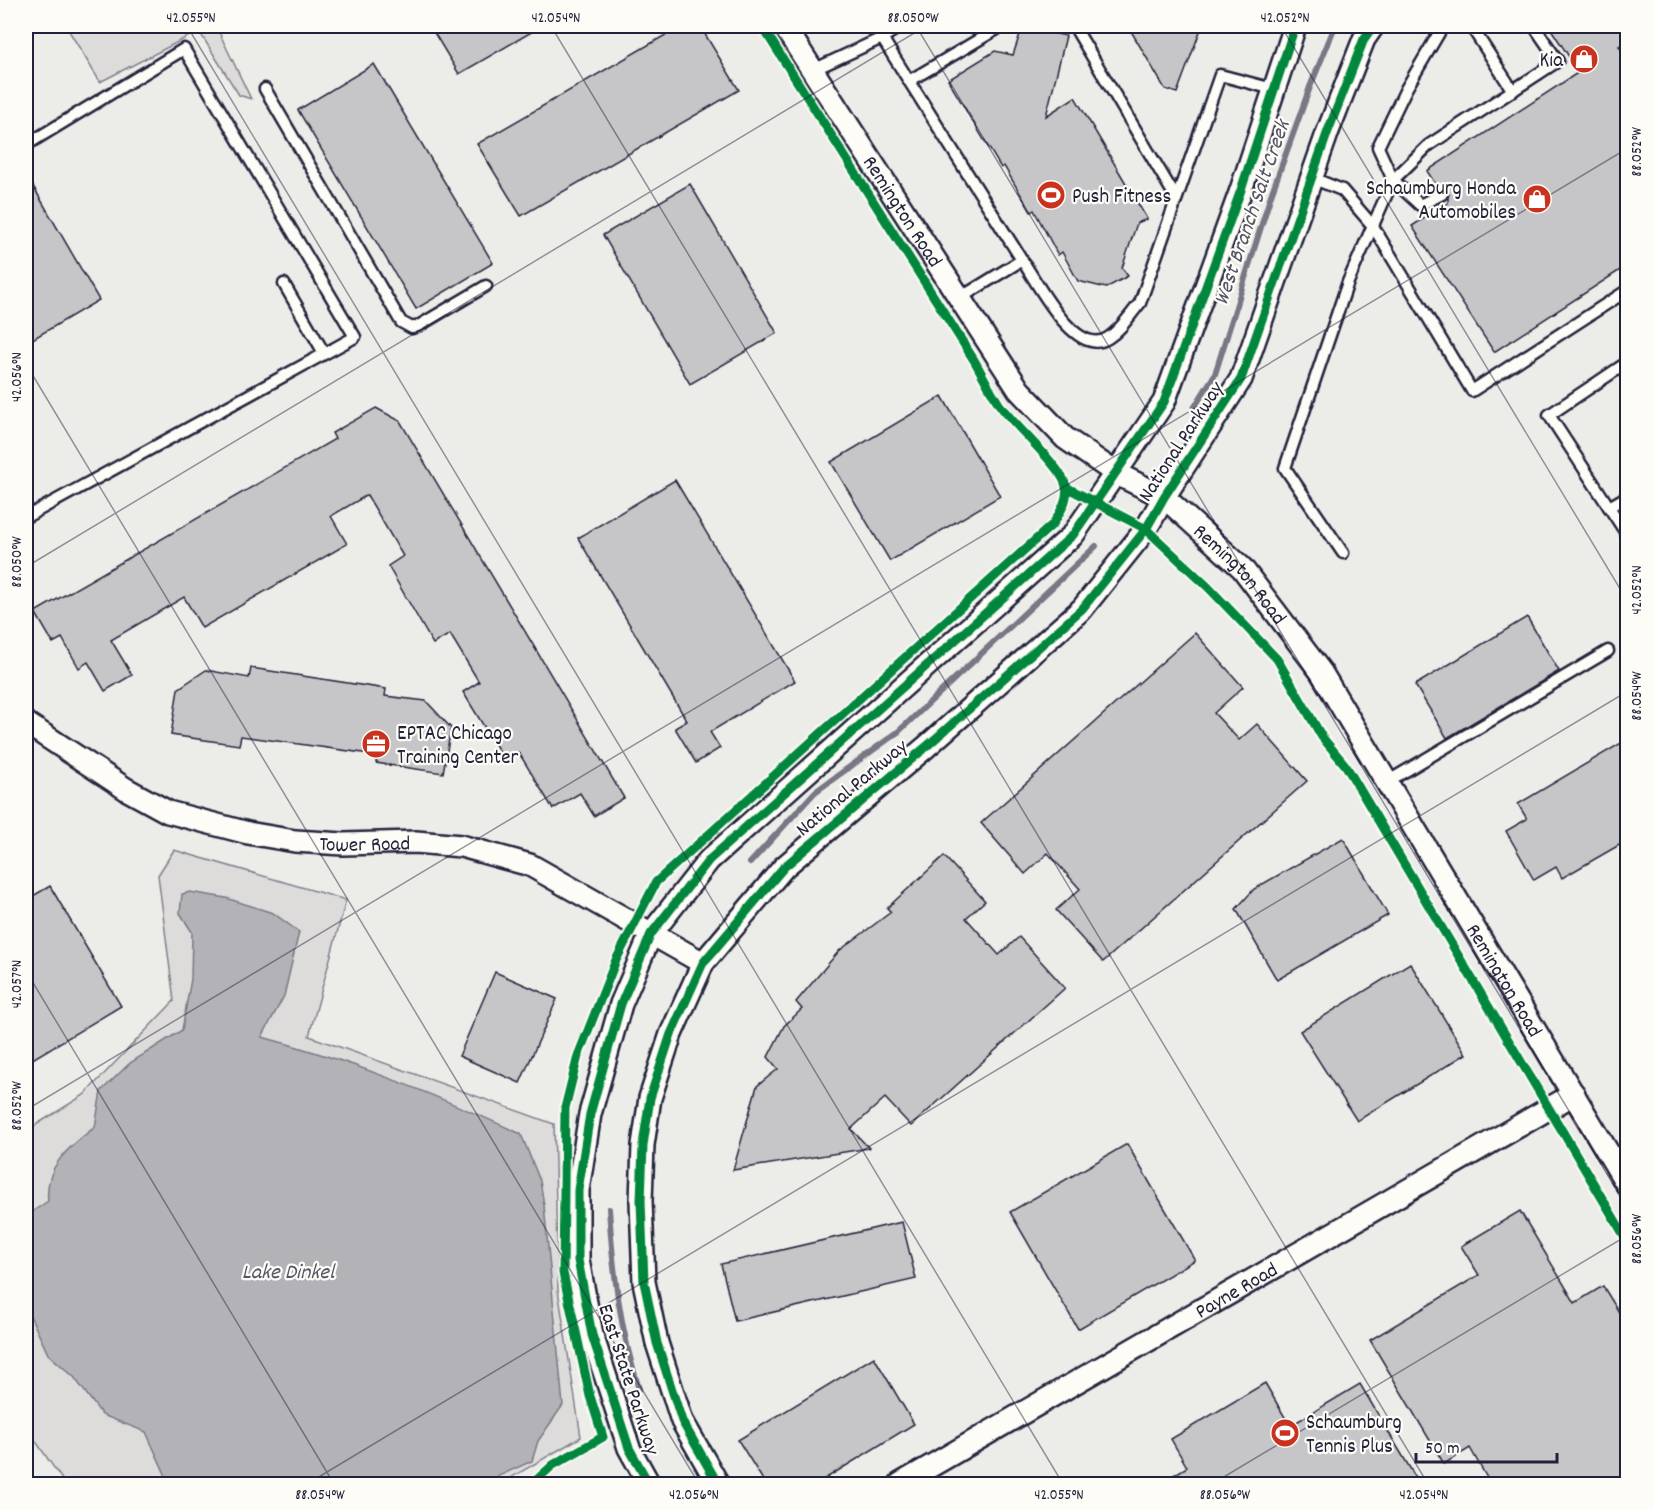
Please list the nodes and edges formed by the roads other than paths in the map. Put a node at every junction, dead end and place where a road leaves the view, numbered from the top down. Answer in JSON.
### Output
{"nodes":[{"id":1,"x":784,"y":26,"type":"edge"},
{"id":2,"x":901,"y":26,"type":"edge"},
{"id":3,"x":1002,"y":26,"type":"edge"},
{"id":4,"x":1074,"y":26,"type":"edge"},
{"id":5,"x":1295,"y":26,"type":"edge"},
{"id":6,"x":1373,"y":26,"type":"edge"},
{"id":7,"x":1443,"y":26,"type":"edge"},
{"id":8,"x":1471,"y":26,"type":"edge"},
{"id":9,"x":1534,"y":26,"type":"edge"},
{"id":10,"x":882,"y":38,"type":"junction"},
{"id":11,"x":813,"y":70,"type":"junction"},
{"id":12,"x":909,"y":81,"type":"junction"},
{"id":13,"x":265,"y":89,"type":"dead end"},
{"id":14,"x":1273,"y":89,"type":"junction"},
{"id":15,"x":1513,"y":91,"type":"junction"},
{"id":16,"x":26,"y":145,"type":"edge"},
{"id":17,"x":1312,"y":178,"type":"junction"},
{"id":18,"x":1393,"y":180,"type":"junction"},
{"id":19,"x":1442,"y":194,"type":"dead end"},
{"id":20,"x":1176,"y":198,"type":"junction"},
{"id":21,"x":1373,"y":225,"type":"junction"},
{"id":22,"x":1022,"y":260,"type":"junction"},
{"id":23,"x":284,"y":284,"type":"dead end"},
{"id":24,"x":486,"y":285,"type":"dead end"},
{"id":25,"x":1628,"y":290,"type":"edge"},
{"id":26,"x":960,"y":298,"type":"junction"},
{"id":27,"x":324,"y":353,"type":"junction"},
{"id":28,"x":1628,"y":362,"type":"edge"},
{"id":29,"x":1117,"y":474,"type":"junction"},
{"id":30,"x":1628,"y":496,"type":"edge"},
{"id":31,"x":1164,"y":497,"type":"junction"},
{"id":32,"x":1610,"y":507,"type":"junction"},
{"id":33,"x":26,"y":517,"type":"edge"},
{"id":34,"x":1628,"y":536,"type":"edge"},
{"id":35,"x":1343,"y":553,"type":"dead end"},
{"id":36,"x":1608,"y":651,"type":"dead end"},
{"id":37,"x":26,"y":723,"type":"edge"},
{"id":38,"x":1388,"y":783,"type":"junction"},
{"id":39,"x":651,"y":934,"type":"junction"},
{"id":40,"x":703,"y":963,"type":"junction"},
{"id":41,"x":1574,"y":1094,"type":"junction"},
{"id":42,"x":1628,"y":1186,"type":"edge"},
{"id":43,"x":649,"y":1485,"type":"edge"},
{"id":44,"x":718,"y":1485,"type":"edge"},
{"id":45,"x":900,"y":1485,"type":"edge"}],
"edges":[{"from":1,"to":11,"type":"street","name":"Remington Road"},
{"from":2,"to":10,"type":"lane"},
{"from":3,"to":12,"type":"lane"},
{"from":4,"to":20,"type":"lane"},
{"from":5,"to":14,"type":"street","name":"National Parkway"},
{"from":6,"to":17,"type":"street","name":"National Parkway"},
{"from":7,"to":18,"type":"lane"},
{"from":8,"to":15,"type":"lane"},
{"from":9,"to":15,"type":"lane"},
{"from":10,"to":11,"type":"lane"},
{"from":10,"to":12,"type":"lane"},
{"from":11,"to":26,"type":"street","name":"Remington Road"},
{"from":12,"to":22,"type":"lane"},
{"from":13,"to":24,"type":"lane"},
{"from":14,"to":20,"type":"lane"},
{"from":14,"to":29,"type":"street","name":"National Parkway"},
{"from":15,"to":18,"type":"lane"},
{"from":16,"to":27,"type":"lane"},
{"from":17,"to":21,"type":"lane"},
{"from":17,"to":31,"type":"street","name":"National Parkway"},
{"from":18,"to":19,"type":"lane"},
{"from":18,"to":21,"type":"lane"},
{"from":20,"to":22,"type":"lane"},
{"from":21,"to":25,"type":"lane"},
{"from":21,"to":35,"type":"lane"},
{"from":22,"to":26,"type":"lane"},
{"from":23,"to":27,"type":"lane"},
{"from":26,"to":29,"type":"street","name":"Remington Road"},
{"from":27,"to":33,"type":"lane"},
{"from":28,"to":32,"type":"lane"},
{"from":29,"to":31,"type":"street","name":"Remington Road"},
{"from":29,"to":39,"type":"street","name":"National Parkway"},
{"from":30,"to":32,"type":"lane"},
{"from":31,"to":38,"type":"street","name":"Remington Road"},
{"from":31,"to":40,"type":"street","name":"National Parkway"},
{"from":32,"to":34,"type":"lane"},
{"from":36,"to":38,"type":"lane"},
{"from":37,"to":39,"type":"street","name":"Tower Road"},
{"from":38,"to":41,"type":"street","name":"Remington Road"},
{"from":39,"to":40,"type":"street","name":"Tower Road"},
{"from":39,"to":43,"type":"street","name":"East State Parkway"},
{"from":40,"to":44,"type":"street","name":"East State Parkway"},
{"from":41,"to":42,"type":"street","name":"Remington Road"},
{"from":41,"to":45,"type":"street","name":"Payne Road"}]}
